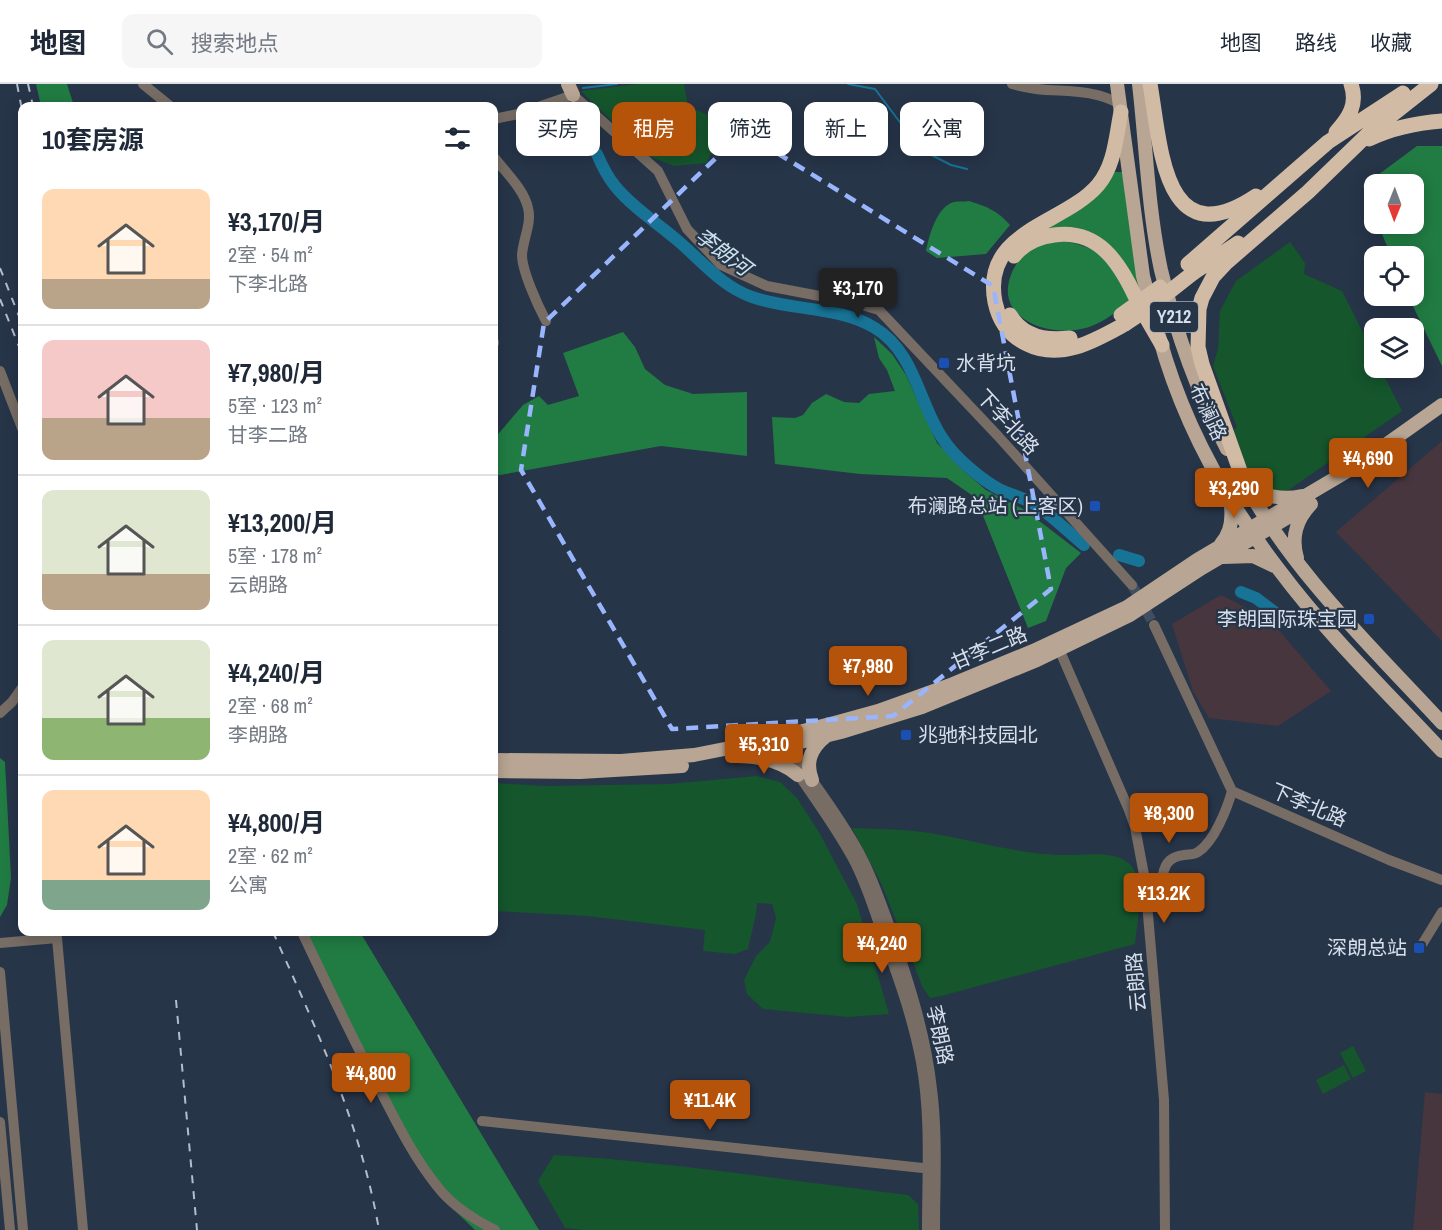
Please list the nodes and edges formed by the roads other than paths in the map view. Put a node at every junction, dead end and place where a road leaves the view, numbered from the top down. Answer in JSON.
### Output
{"nodes":[{"id":1,"x":143,"y":84,"type":"edge"},
{"id":2,"x":1012,"y":84,"type":"edge"},
{"id":3,"x":1117,"y":84,"type":"edge"},
{"id":4,"x":1139,"y":84,"type":"edge"},
{"id":5,"x":1150,"y":84,"type":"edge"},
{"id":6,"x":1351,"y":84,"type":"edge"},
{"id":7,"x":1415,"y":84,"type":"edge"},
{"id":8,"x":1431,"y":84,"type":"edge"},
{"id":9,"x":1088,"y":86,"type":"edge"},
{"id":10,"x":570,"y":90,"type":"edge"},
{"id":11,"x":165,"y":102,"type":"edge"},
{"id":12,"x":1120,"y":108,"type":"junction"},
{"id":13,"x":498,"y":118,"type":"edge"},
{"id":14,"x":1442,"y":121,"type":"edge"},
{"id":15,"x":1328,"y":142,"type":"junction"},
{"id":16,"x":1347,"y":155,"type":"junction"},
{"id":17,"x":498,"y":163,"type":"edge"},
{"id":18,"x":1291,"y":173,"type":"junction"},
{"id":19,"x":1272,"y":221,"type":"junction"},
{"id":20,"x":1191,"y":268,"type":"junction"},
{"id":21,"x":1123,"y":319,"type":"junction"},
{"id":22,"x":546,"y":321,"type":"dead end"},
{"id":23,"x":1162,"y":345,"type":"junction"},
{"id":24,"x":0,"y":371,"type":"edge"},
{"id":25,"x":1442,"y":405,"type":"edge"},
{"id":26,"x":1442,"y":416,"type":"edge"},
{"id":27,"x":18,"y":418,"type":"edge"},
{"id":28,"x":1244,"y":482,"type":"junction"},
{"id":29,"x":1228,"y":492,"type":"junction"},
{"id":30,"x":1309,"y":500,"type":"junction"},
{"id":31,"x":1269,"y":523,"type":"junction"},
{"id":32,"x":1253,"y":532,"type":"junction"},
{"id":33,"x":1218,"y":553,"type":"junction"},
{"id":34,"x":1300,"y":566,"type":"junction"},
{"id":35,"x":1280,"y":572,"type":"junction"},
{"id":36,"x":1132,"y":585,"type":"tunnel mouth"},
{"id":37,"x":1154,"y":625,"type":"tunnel mouth"},
{"id":38,"x":1058,"y":645,"type":"junction"},
{"id":39,"x":18,"y":694,"type":"edge"},
{"id":40,"x":0,"y":713,"type":"edge"},
{"id":41,"x":1442,"y":723,"type":"edge"},
{"id":42,"x":826,"y":736,"type":"junction"},
{"id":43,"x":782,"y":741,"type":"junction"},
{"id":44,"x":1442,"y":751,"type":"edge"},
{"id":45,"x":736,"y":756,"type":"junction"},
{"id":46,"x":498,"y":760,"type":"edge"},
{"id":47,"x":498,"y":771,"type":"edge"},
{"id":48,"x":798,"y":775,"type":"junction"},
{"id":49,"x":812,"y":780,"type":"junction"},
{"id":50,"x":1232,"y":791,"type":"junction"},
{"id":51,"x":1442,"y":880,"type":"edge"},
{"id":52,"x":1177,"y":896,"type":"dead end"},
{"id":53,"x":1442,"y":912,"type":"edge"},
{"id":54,"x":304,"y":936,"type":"edge"},
{"id":55,"x":0,"y":943,"type":"edge"},
{"id":56,"x":1423,"y":943,"type":"dead end"},
{"id":57,"x":0,"y":972,"type":"edge"},
{"id":58,"x":482,"y":1121,"type":"dead end"},
{"id":59,"x":0,"y":1122,"type":"edge"},
{"id":60,"x":931,"y":1169,"type":"junction"},
{"id":61,"x":10,"y":1230,"type":"edge"},
{"id":62,"x":23,"y":1230,"type":"edge"},
{"id":63,"x":83,"y":1230,"type":"edge"},
{"id":64,"x":495,"y":1230,"type":"edge"},
{"id":65,"x":927,"y":1230,"type":"edge"},
{"id":66,"x":935,"y":1230,"type":"edge"},
{"id":67,"x":1165,"y":1230,"type":"edge"}],
"edges":[{"from":1,"to":11,"type":"street"},
{"from":2,"to":9,"type":"street"},
{"from":3,"to":12,"type":"main road","name":"布澜路","number":"Y212"},
{"from":4,"to":28,"type":"main road","name":"布澜路","number":"Y212"},
{"from":5,"to":18,"type":"highway"},
{"from":6,"to":15,"type":"highway"},
{"from":7,"to":15,"type":"highway"},
{"from":8,"to":16,"type":"highway"},
{"from":9,"to":12,"type":"street"},
{"from":10,"to":13,"type":"street"},
{"from":10,"to":36,"type":"street","name":"下李北路"},
{"from":12,"to":21,"type":"highway"},
{"from":12,"to":23,"type":"main road","name":"布澜路","number":"Y212"},
{"from":14,"to":16,"type":"highway"},
{"from":15,"to":18,"type":"highway"},
{"from":16,"to":19,"type":"highway"},
{"from":17,"to":22,"type":"street"},
{"from":18,"to":20,"type":"highway"},
{"from":19,"to":20,"type":"highway"},
{"from":19,"to":28,"type":"highway"},
{"from":20,"to":21,"type":"highway","bridge":true},
{"from":21,"to":23,"type":"highway"},
{"from":23,"to":29,"type":"main road","name":"布澜路","number":"Y212"},
{"from":24,"to":27,"type":"street"},
{"from":25,"to":30,"type":"main road","name":"甘李二路"},
{"from":26,"to":30,"type":"main road","name":"甘李二路"},
{"from":28,"to":30,"type":"main road"},
{"from":28,"to":31,"type":"main road","name":"布澜路","number":"Y212"},
{"from":29,"to":32,"type":"main road","name":"布澜路","number":"Y212"},
{"from":29,"to":33,"type":"main road"},
{"from":30,"to":31,"type":"main road","name":"甘李二路"},
{"from":30,"to":34,"type":"main road"},
{"from":31,"to":32,"type":"main road","name":"甘李二路"},
{"from":31,"to":34,"type":"main road","name":"布澜路","number":"Y212"},
{"from":32,"to":33,"type":"main road","name":"甘李二路"},
{"from":32,"to":35,"type":"main road","name":"布澜路","number":"Y212"},
{"from":33,"to":35,"type":"main road"},
{"from":33,"to":38,"type":"main road","name":"甘李二路"},
{"from":34,"to":41,"type":"main road","name":"布澜路","number":"Y212"},
{"from":35,"to":44,"type":"main road","name":"布澜路","number":"Y212"},
{"from":37,"to":50,"type":"street"},
{"from":38,"to":42,"type":"main road","name":"甘李二路"},
{"from":38,"to":43,"type":"main road","name":"甘李二路"},
{"from":38,"to":67,"type":"street","name":"云朗路"},
{"from":39,"to":40,"type":"street"},
{"from":42,"to":43,"type":"main road","name":"甘李二路"},
{"from":42,"to":49,"type":"main road"},
{"from":43,"to":45,"type":"main road","name":"甘李二路"},
{"from":43,"to":46,"type":"main road","name":"甘李二路"},
{"from":43,"to":48,"type":"street","name":"李朗路"},
{"from":43,"to":49,"type":"street","name":"李朗路"},
{"from":45,"to":47,"type":"main road","name":"甘李二路"},
{"from":45,"to":48,"type":"main road"},
{"from":48,"to":60,"type":"street","name":"李朗路"},
{"from":49,"to":60,"type":"street","name":"李朗路"},
{"from":50,"to":51,"type":"street","name":"下李北路"},
{"from":50,"to":52,"type":"street"},
{"from":53,"to":56,"type":"street"},
{"from":54,"to":64,"type":"street"},
{"from":55,"to":63,"type":"street"},
{"from":57,"to":62,"type":"street"},
{"from":58,"to":60,"type":"street"},
{"from":59,"to":61,"type":"street"},
{"from":60,"to":65,"type":"street","name":"李朗路"},
{"from":60,"to":66,"type":"street","name":"李朗路"}]}
